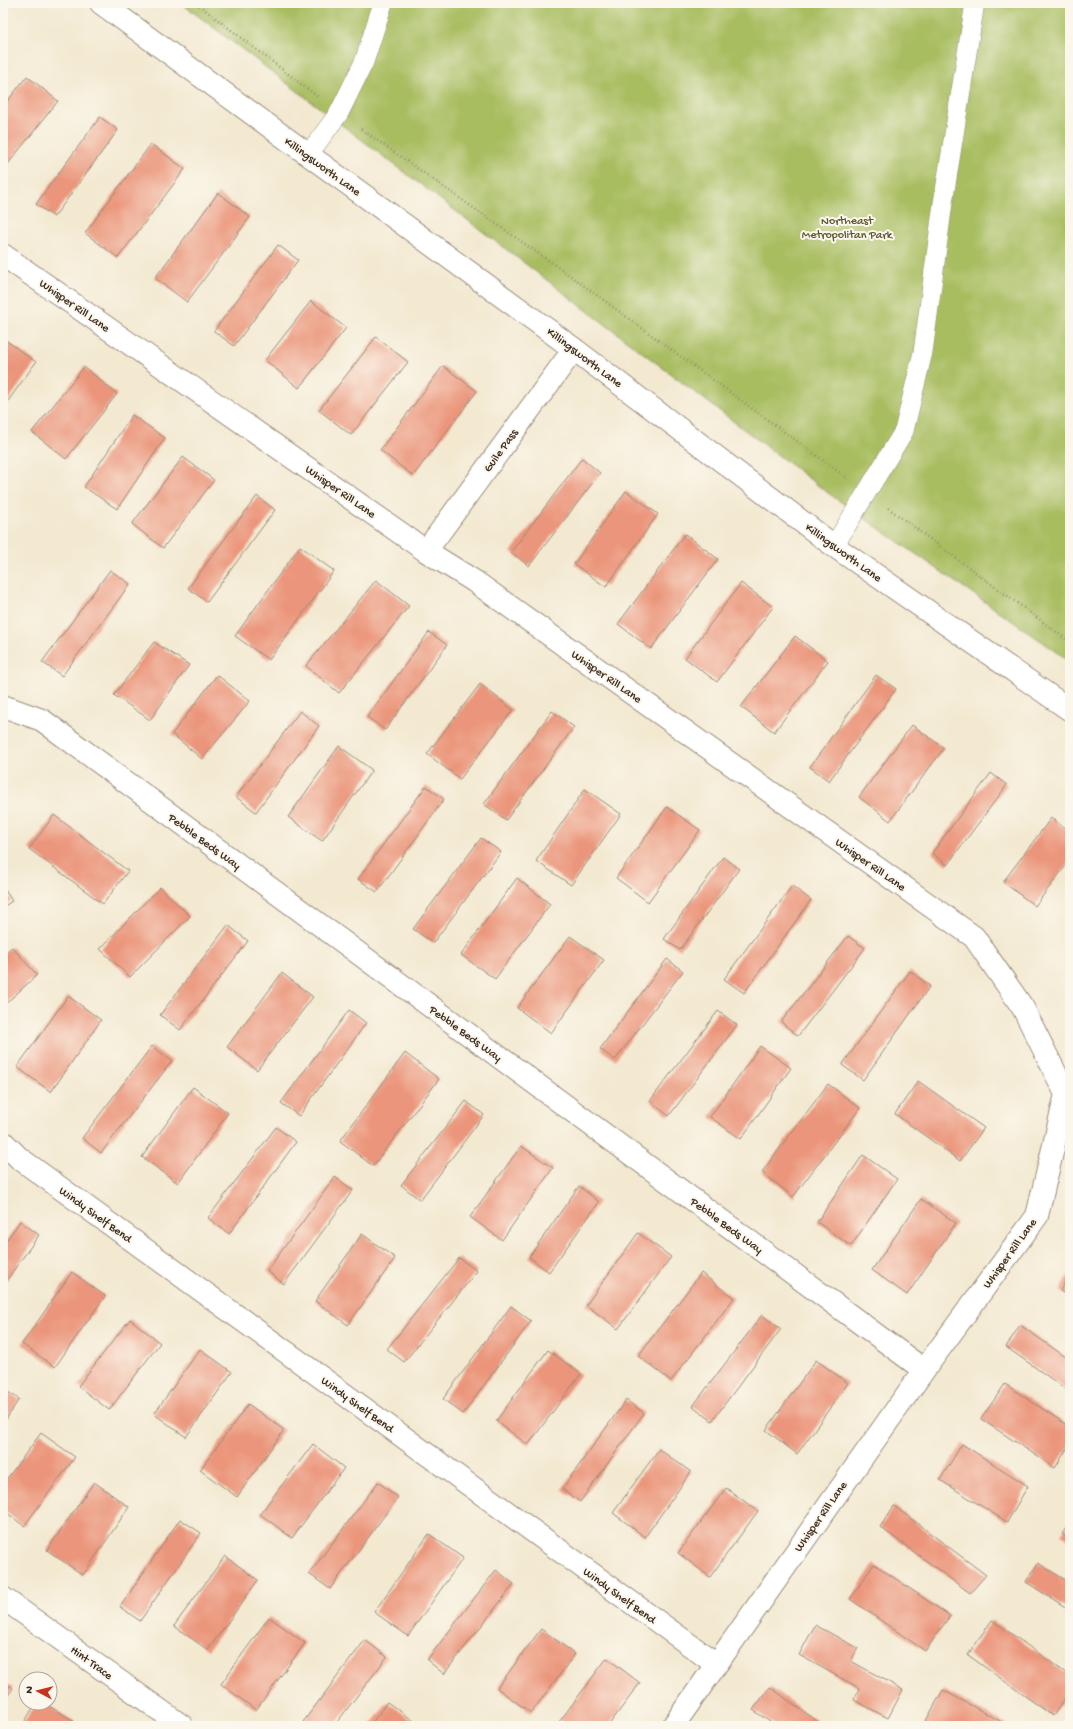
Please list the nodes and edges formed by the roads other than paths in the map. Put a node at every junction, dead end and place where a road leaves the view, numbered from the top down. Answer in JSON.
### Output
{"nodes":[{"id":1,"x":101,"y":3,"type":"edge"},
{"id":2,"x":383,"y":3,"type":"edge"},
{"id":3,"x":975,"y":3,"type":"edge"},
{"id":4,"x":308,"y":155,"type":"junction"},
{"id":5,"x":3,"y":255,"type":"edge"},
{"id":6,"x":574,"y":349,"type":"junction"},
{"id":7,"x":834,"y":546,"type":"junction"},
{"id":8,"x":426,"y":551,"type":"junction"},
{"id":9,"x":3,"y":706,"type":"edge"},
{"id":10,"x":1070,"y":710,"type":"edge"},
{"id":11,"x":1068,"y":1094,"type":"edge"},
{"id":12,"x":3,"y":1142,"type":"edge"},
{"id":13,"x":924,"y":1370,"type":"junction"},
{"id":14,"x":3,"y":1598,"type":"edge"},
{"id":15,"x":716,"y":1664,"type":"junction"},
{"id":16,"x":182,"y":1726,"type":"edge"},
{"id":17,"x":673,"y":1726,"type":"edge"}],
"edges":[{"from":1,"to":4,"type":"street","name":"Killingsworth Lane"},
{"from":2,"to":4,"type":"lane"},
{"from":3,"to":7,"type":"lane"},
{"from":4,"to":6,"type":"street","name":"Killingsworth Lane"},
{"from":5,"to":8,"type":"street","name":"Whisper Rill Lane"},
{"from":6,"to":7,"type":"street","name":"Killingsworth Lane"},
{"from":6,"to":8,"type":"street","name":"Guile Pass"},
{"from":7,"to":10,"type":"street","name":"Killingsworth Lane"},
{"from":8,"to":11,"type":"street","name":"Whisper Rill Lane"},
{"from":9,"to":13,"type":"street","name":"Pebble Beds Way"},
{"from":11,"to":13,"type":"street","name":"Whisper Rill Lane"},
{"from":12,"to":15,"type":"street","name":"Windy Shelf Bend"},
{"from":13,"to":15,"type":"street","name":"Whisper Rill Lane"},
{"from":14,"to":16,"type":"street","name":"Hint Trace"},
{"from":15,"to":17,"type":"street","name":"Whisper Rill Lane"}]}
